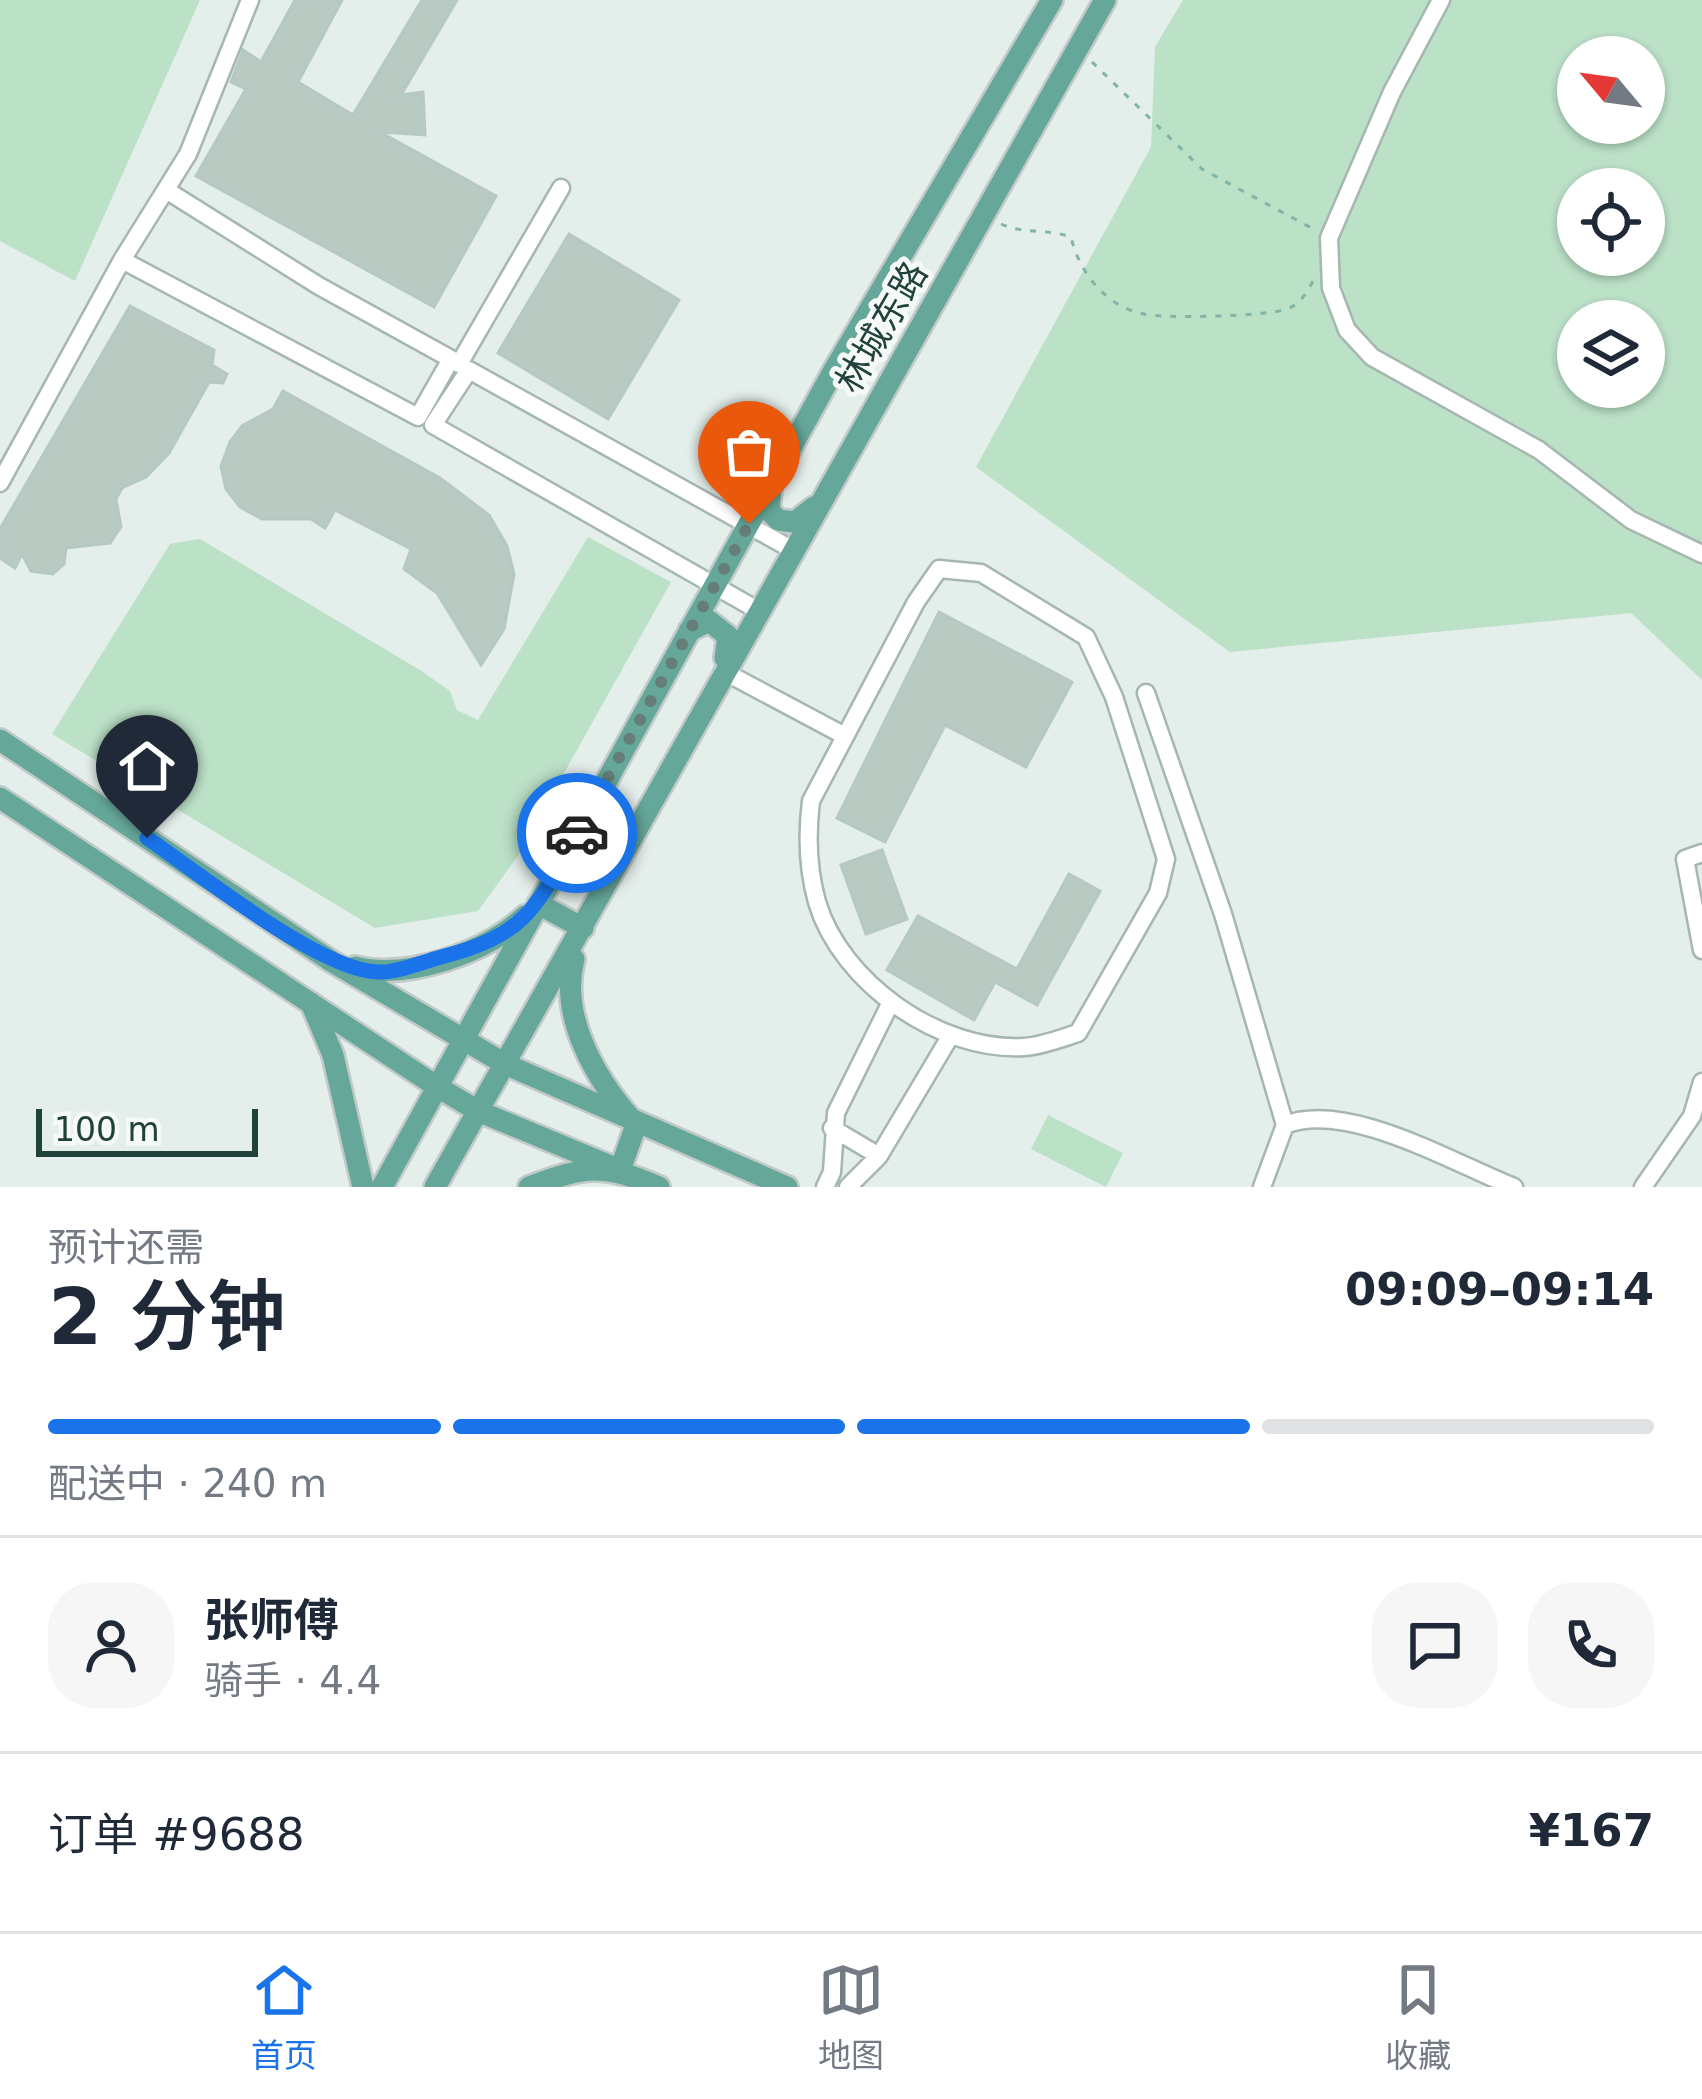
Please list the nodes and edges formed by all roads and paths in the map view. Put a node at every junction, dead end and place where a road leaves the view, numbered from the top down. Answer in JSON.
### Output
{"nodes":[{"id":1,"x":250,"y":0,"type":"edge"},
{"id":2,"x":1052,"y":0,"type":"edge"},
{"id":3,"x":1105,"y":0,"type":"edge"},
{"id":4,"x":1441,"y":0,"type":"edge"},
{"id":5,"x":1078,"y":48,"type":"junction"},
{"id":6,"x":561,"y":188,"type":"dead end"},
{"id":7,"x":166,"y":190,"type":"junction"},
{"id":8,"x":983,"y":216,"type":"junction"},
{"id":9,"x":1329,"y":244,"type":"junction"},
{"id":10,"x":122,"y":260,"type":"junction"},
{"id":11,"x":460,"y":365,"type":"junction"},
{"id":12,"x":426,"y":421,"type":"junction"},
{"id":13,"x":772,"y":482,"type":"junction"},
{"id":14,"x":0,"y":483,"type":"edge"},
{"id":15,"x":820,"y":502,"type":"junction"},
{"id":16,"x":749,"y":524,"type":"junction"},
{"id":17,"x":793,"y":550,"type":"junction"},
{"id":18,"x":1702,"y":554,"type":"edge"},
{"id":19,"x":713,"y":586,"type":"junction"},
{"id":20,"x":759,"y":611,"type":"junction"},
{"id":21,"x":689,"y":631,"type":"junction"},
{"id":22,"x":723,"y":671,"type":"junction"},
{"id":23,"x":1146,"y":693,"type":"dead end"},
{"id":24,"x":845,"y":736,"type":"junction"},
{"id":25,"x":0,"y":740,"type":"edge"},
{"id":26,"x":0,"y":798,"type":"edge"},
{"id":27,"x":1702,"y":853,"type":"edge"},
{"id":28,"x":538,"y":904,"type":"junction"},
{"id":29,"x":583,"y":928,"type":"junction"},
{"id":30,"x":1702,"y":950,"type":"edge"},
{"id":31,"x":331,"y":961,"type":"junction"},
{"id":32,"x":308,"y":997,"type":"junction"},
{"id":33,"x":891,"y":1002,"type":"junction"},
{"id":34,"x":951,"y":1035,"type":"junction"},
{"id":35,"x":463,"y":1039,"type":"junction"},
{"id":36,"x":505,"y":1064,"type":"junction"},
{"id":37,"x":1702,"y":1082,"type":"edge"},
{"id":38,"x":436,"y":1086,"type":"junction"},
{"id":39,"x":478,"y":1111,"type":"junction"},
{"id":40,"x":636,"y":1125,"type":"junction"},
{"id":41,"x":1285,"y":1125,"type":"junction"},
{"id":42,"x":832,"y":1128,"type":"junction"},
{"id":43,"x":879,"y":1156,"type":"junction"},
{"id":44,"x":620,"y":1170,"type":"junction"},
{"id":45,"x":363,"y":1187,"type":"edge"},
{"id":46,"x":382,"y":1187,"type":"edge"},
{"id":47,"x":435,"y":1187,"type":"edge"},
{"id":48,"x":529,"y":1187,"type":"edge"},
{"id":49,"x":659,"y":1187,"type":"edge"},
{"id":50,"x":787,"y":1187,"type":"edge"},
{"id":51,"x":825,"y":1187,"type":"edge"},
{"id":52,"x":848,"y":1187,"type":"edge"},
{"id":53,"x":1262,"y":1187,"type":"edge"},
{"id":54,"x":1514,"y":1187,"type":"edge"},
{"id":55,"x":1643,"y":1187,"type":"edge"}],
"edges":[{"from":1,"to":7,"type":"street"},
{"from":2,"to":13,"type":"main road","name":"林城东路"},
{"from":3,"to":5,"type":"main road","name":"林城东路"},
{"from":4,"to":9,"type":"street"},
{"from":5,"to":8,"type":"main road","name":"林城东路"},
{"from":5,"to":9,"type":"path"},
{"from":6,"to":11,"type":"street"},
{"from":7,"to":10,"type":"street"},
{"from":7,"to":11,"type":"street"},
{"from":8,"to":9,"type":"path"},
{"from":8,"to":15,"type":"main road","name":"林城东路"},
{"from":9,"to":18,"type":"street"},
{"from":10,"to":12,"type":"street"},
{"from":10,"to":14,"type":"street"},
{"from":11,"to":12,"type":"street"},
{"from":11,"to":16,"type":"street"},
{"from":12,"to":19,"type":"street"},
{"from":13,"to":15,"type":"main road"},
{"from":13,"to":16,"type":"main road","name":"林城东路"},
{"from":15,"to":17,"type":"main road","name":"林城东路"},
{"from":16,"to":17,"type":"street"},
{"from":16,"to":19,"type":"main road","name":"林城东路"},
{"from":17,"to":20,"type":"main road","name":"林城东路"},
{"from":19,"to":20,"type":"street"},
{"from":19,"to":21,"type":"main road","name":"林城东路"},
{"from":20,"to":22,"type":"main road","name":"林城东路"},
{"from":21,"to":22,"type":"main road"},
{"from":21,"to":28,"type":"main road","name":"林城东路"},
{"from":22,"to":24,"type":"street"},
{"from":22,"to":29,"type":"main road","name":"林城东路"},
{"from":23,"to":41,"type":"street"},
{"from":24,"to":33,"type":"street"},
{"from":24,"to":34,"type":"street"},
{"from":25,"to":31,"type":"main road"},
{"from":26,"to":32,"type":"main road"},
{"from":27,"to":30,"type":"street"},
{"from":28,"to":29,"type":"main road"},
{"from":28,"to":31,"type":"main road"},
{"from":28,"to":35,"type":"main road","name":"林城东路"},
{"from":29,"to":36,"type":"main road","name":"林城东路"},
{"from":29,"to":40,"type":"main road"},
{"from":31,"to":32,"type":"main road"},
{"from":31,"to":35,"type":"main road"},
{"from":32,"to":38,"type":"main road"},
{"from":32,"to":45,"type":"main road"},
{"from":33,"to":34,"type":"street"},
{"from":33,"to":42,"type":"street"},
{"from":34,"to":43,"type":"street"},
{"from":35,"to":36,"type":"main road"},
{"from":35,"to":38,"type":"main road","name":"林城东路"},
{"from":36,"to":39,"type":"main road","name":"林城东路"},
{"from":36,"to":40,"type":"main road"},
{"from":37,"to":55,"type":"street"},
{"from":38,"to":39,"type":"main road"},
{"from":38,"to":46,"type":"main road","name":"林城东路"},
{"from":39,"to":44,"type":"main road"},
{"from":39,"to":47,"type":"main road","name":"林城东路"},
{"from":40,"to":44,"type":"main road"},
{"from":40,"to":50,"type":"main road"},
{"from":41,"to":53,"type":"street"},
{"from":41,"to":54,"type":"street"},
{"from":42,"to":43,"type":"street"},
{"from":42,"to":51,"type":"street"},
{"from":43,"to":52,"type":"street"},
{"from":44,"to":48,"type":"main road"},
{"from":44,"to":49,"type":"main road"}]}
